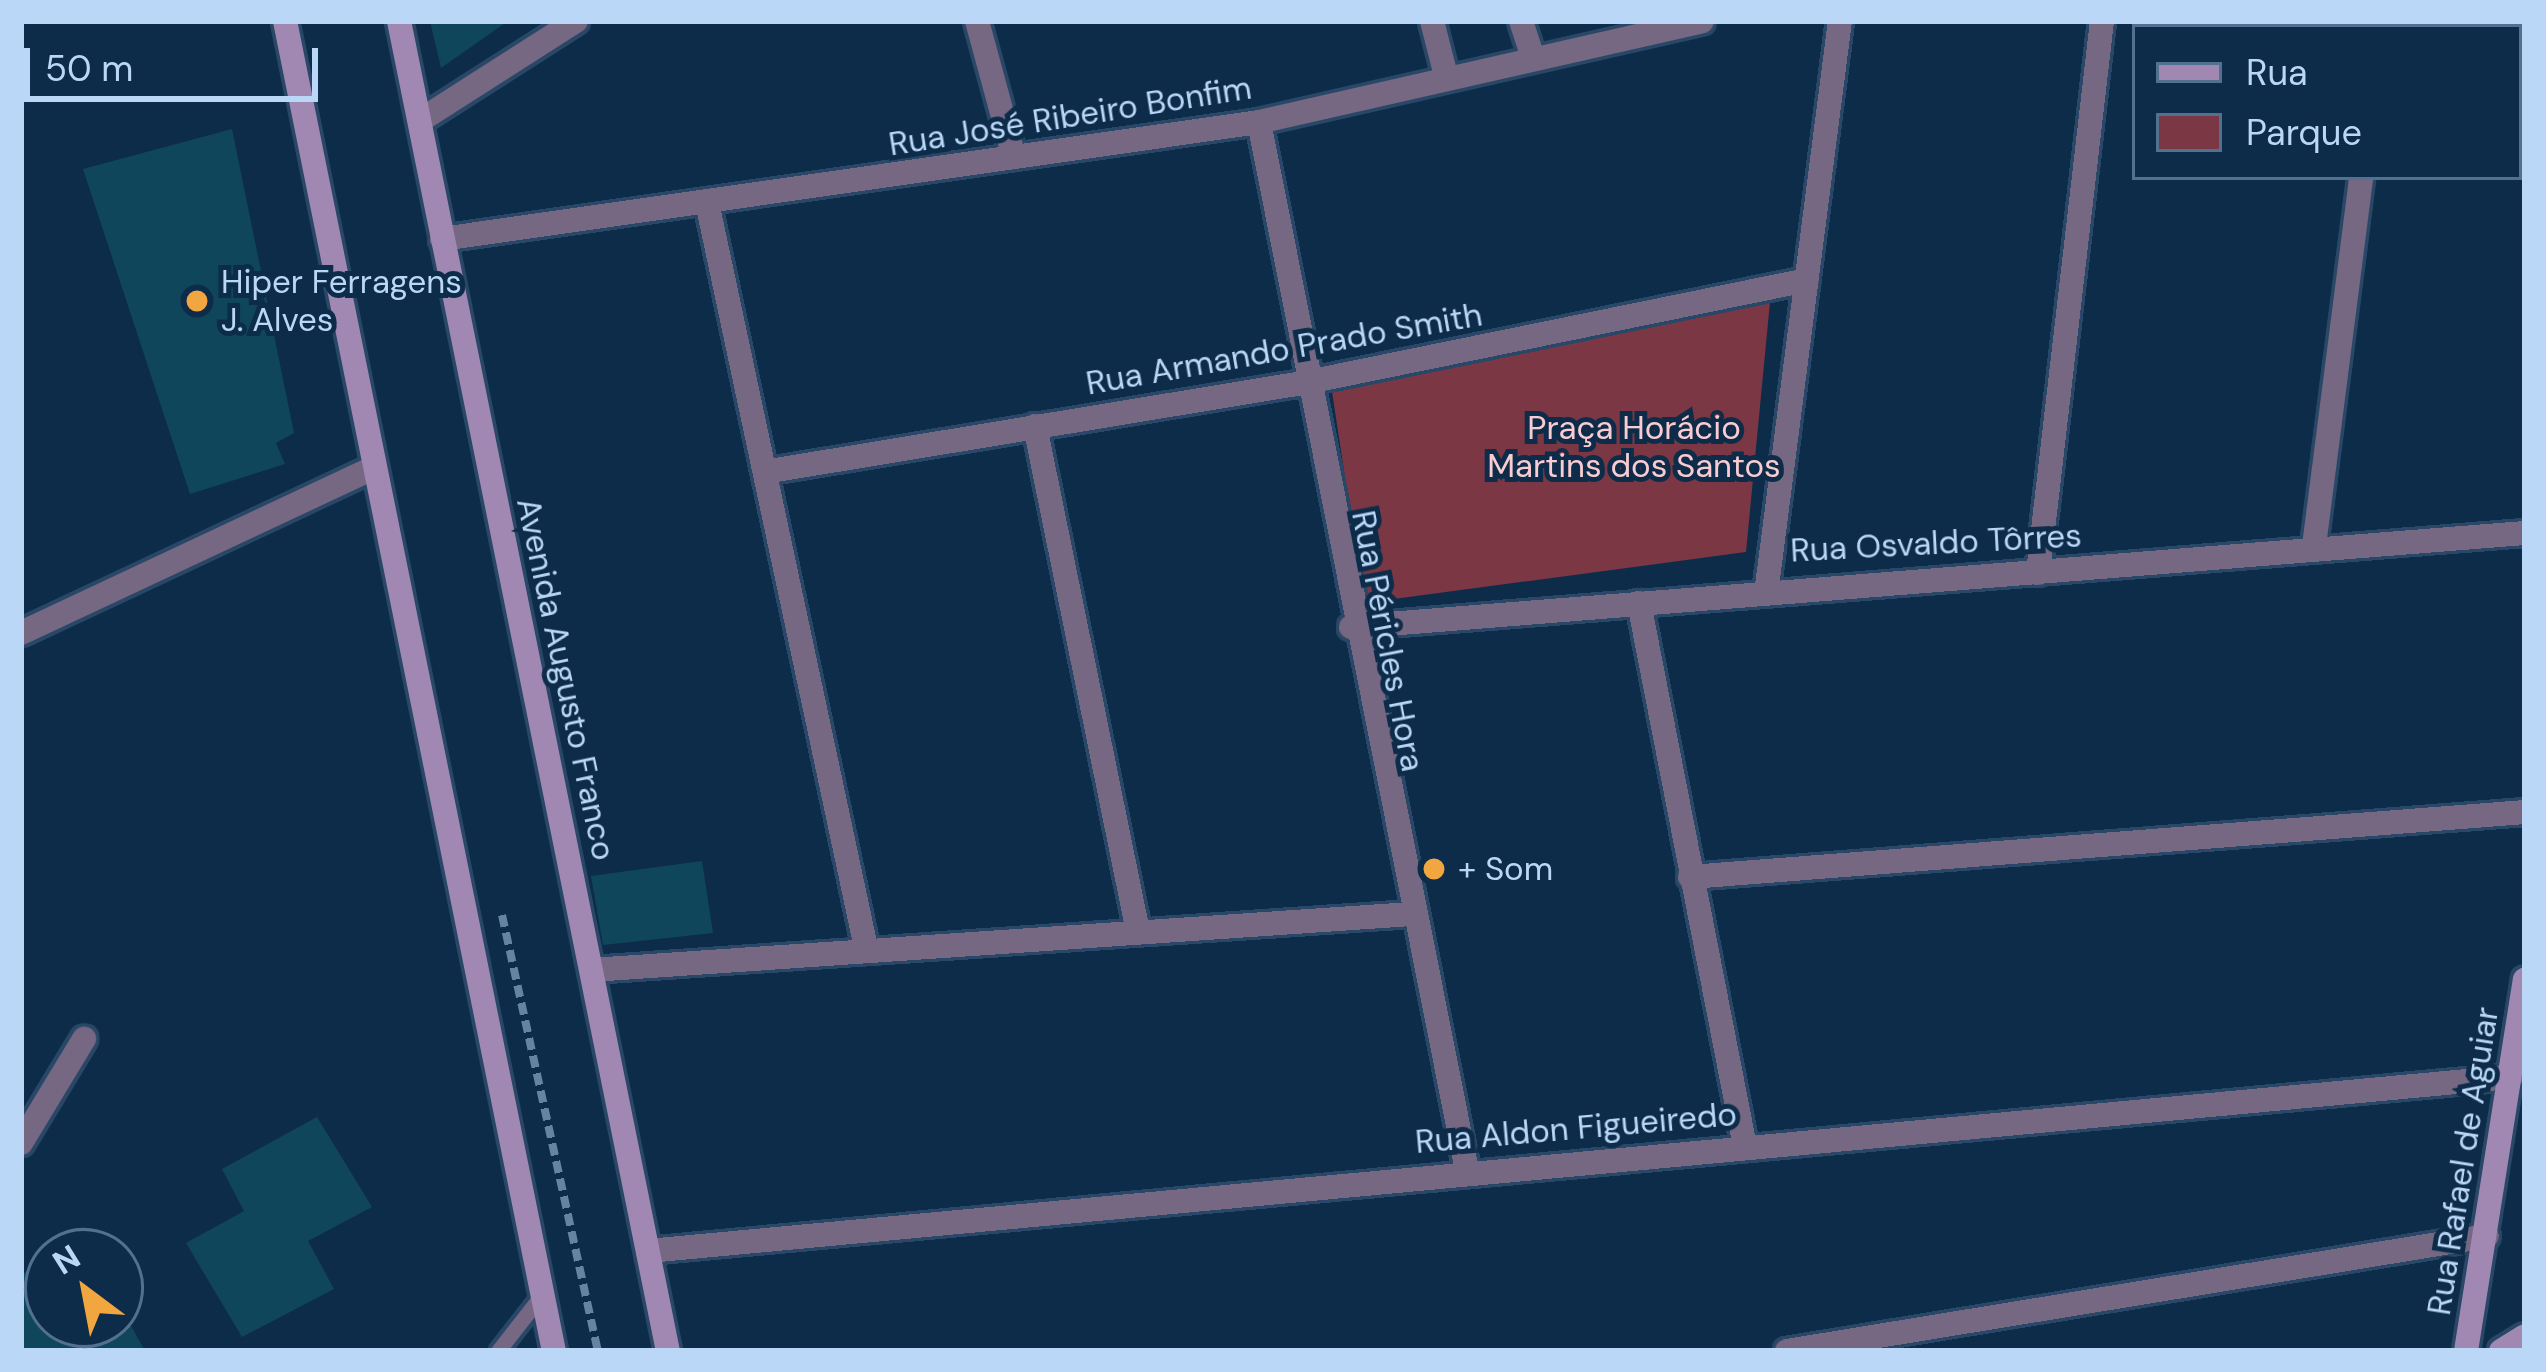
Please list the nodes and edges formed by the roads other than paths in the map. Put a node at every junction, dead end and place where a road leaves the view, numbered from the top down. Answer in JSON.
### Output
{"nodes":[{"id":1,"x":284,"y":21,"type":"edge"},
{"id":2,"x":399,"y":21,"type":"edge"},
{"id":3,"x":576,"y":21,"type":"edge"},
{"id":4,"x":977,"y":21,"type":"edge"},
{"id":5,"x":1432,"y":21,"type":"edge"},
{"id":6,"x":1521,"y":21,"type":"edge"},
{"id":7,"x":1702,"y":21,"type":"edge"},
{"id":8,"x":1840,"y":21,"type":"edge"},
{"id":9,"x":2102,"y":21,"type":"edge"},
{"id":10,"x":1534,"y":57,"type":"junction"},
{"id":11,"x":1446,"y":76,"type":"junction"},
{"id":12,"x":421,"y":121,"type":"junction"},
{"id":13,"x":1259,"y":122,"type":"junction"},
{"id":14,"x":1013,"y":157,"type":"junction"},
{"id":15,"x":2361,"y":180,"type":"edge"},
{"id":16,"x":708,"y":206,"type":"junction"},
{"id":17,"x":442,"y":238,"type":"junction"},
{"id":18,"x":1807,"y":280,"type":"junction"},
{"id":19,"x":1303,"y":383,"type":"junction"},
{"id":20,"x":1035,"y":426,"type":"junction"},
{"id":21,"x":374,"y":468,"type":"junction"},
{"id":22,"x":770,"y":471,"type":"junction"},
{"id":23,"x":2525,"y":533,"type":"edge"},
{"id":24,"x":2314,"y":546,"type":"junction"},
{"id":25,"x":2038,"y":573,"type":"junction"},
{"id":26,"x":1767,"y":586,"type":"junction"},
{"id":27,"x":1639,"y":603,"type":"junction"},
{"id":28,"x":1351,"y":627,"type":"junction"},
{"id":29,"x":21,"y":633,"type":"edge"},
{"id":30,"x":2525,"y":812,"type":"edge"},
{"id":31,"x":1690,"y":877,"type":"junction"},
{"id":32,"x":1411,"y":914,"type":"junction"},
{"id":33,"x":1138,"y":932,"type":"junction"},
{"id":34,"x":866,"y":948,"type":"junction"},
{"id":35,"x":592,"y":970,"type":"junction"},
{"id":36,"x":2525,"y":980,"type":"edge"},
{"id":37,"x":84,"y":1039,"type":"dead end"},
{"id":38,"x":2511,"y":1077,"type":"junction"},
{"id":39,"x":21,"y":1143,"type":"edge"},
{"id":40,"x":1745,"y":1147,"type":"junction"},
{"id":41,"x":1467,"y":1171,"type":"junction"},
{"id":42,"x":2487,"y":1236,"type":"junction"},
{"id":43,"x":648,"y":1250,"type":"junction"},
{"id":44,"x":541,"y":1297,"type":"junction"},
{"id":45,"x":2525,"y":1336,"type":"edge"},
{"id":46,"x":498,"y":1351,"type":"edge"},
{"id":47,"x":554,"y":1351,"type":"edge"},
{"id":48,"x":668,"y":1351,"type":"edge"},
{"id":49,"x":1787,"y":1351,"type":"edge"},
{"id":50,"x":2467,"y":1351,"type":"edge"},
{"id":51,"x":2501,"y":1351,"type":"edge"}],
"edges":[{"from":1,"to":21,"type":"main road"},
{"from":2,"to":12,"type":"main road","name":"Avenida Augusto Franco"},
{"from":3,"to":12,"type":"street"},
{"from":4,"to":14,"type":"street"},
{"from":5,"to":11,"type":"street"},
{"from":6,"to":10,"type":"street"},
{"from":7,"to":10,"type":"street","name":"Rua José Ribeiro Bonfim"},
{"from":8,"to":18,"type":"street"},
{"from":9,"to":25,"type":"street"},
{"from":10,"to":11,"type":"street","name":"Rua José Ribeiro Bonfim"},
{"from":11,"to":13,"type":"street","name":"Rua José Ribeiro Bonfim"},
{"from":12,"to":17,"type":"main road","name":"Avenida Augusto Franco"},
{"from":13,"to":14,"type":"street","name":"Rua José Ribeiro Bonfim"},
{"from":13,"to":19,"type":"street","name":"Rua Péricles Hora"},
{"from":14,"to":16,"type":"street","name":"Rua José Ribeiro Bonfim"},
{"from":15,"to":24,"type":"street"},
{"from":16,"to":17,"type":"street","name":"Rua José Ribeiro Bonfim"},
{"from":16,"to":22,"type":"street"},
{"from":17,"to":35,"type":"main road","name":"Avenida Augusto Franco"},
{"from":18,"to":19,"type":"street","name":"Rua Armando Prado Smith"},
{"from":18,"to":26,"type":"street"},
{"from":19,"to":20,"type":"street","name":"Rua Armando Prado Smith"},
{"from":19,"to":28,"type":"street","name":"Rua Péricles Hora"},
{"from":20,"to":22,"type":"street","name":"Rua Armando Prado Smith"},
{"from":20,"to":33,"type":"street"},
{"from":21,"to":29,"type":"street"},
{"from":21,"to":44,"type":"main road"},
{"from":22,"to":34,"type":"street"},
{"from":23,"to":24,"type":"street","name":"Rua Osvaldo Tôrres"},
{"from":24,"to":25,"type":"street","name":"Rua Osvaldo Tôrres"},
{"from":25,"to":26,"type":"street","name":"Rua Osvaldo Tôrres"},
{"from":26,"to":27,"type":"street","name":"Rua Osvaldo Tôrres"},
{"from":27,"to":28,"type":"street","name":"Rua Osvaldo Tôrres"},
{"from":27,"to":31,"type":"street"},
{"from":28,"to":32,"type":"street","name":"Rua Péricles Hora"},
{"from":30,"to":31,"type":"street"},
{"from":31,"to":40,"type":"street"},
{"from":32,"to":33,"type":"street"},
{"from":32,"to":41,"type":"street","name":"Rua Péricles Hora"},
{"from":33,"to":34,"type":"street"},
{"from":34,"to":35,"type":"street"},
{"from":35,"to":43,"type":"main road","name":"Avenida Augusto Franco"},
{"from":36,"to":38,"type":"main road","name":"Rua Rafael de Aguiar"},
{"from":37,"to":39,"type":"street"},
{"from":38,"to":40,"type":"street","name":"Rua Aldon Figueiredo"},
{"from":38,"to":42,"type":"main road","name":"Rua Rafael de Aguiar"},
{"from":40,"to":41,"type":"street","name":"Rua Aldon Figueiredo"},
{"from":41,"to":43,"type":"street","name":"Rua Aldon Figueiredo"},
{"from":42,"to":49,"type":"street"},
{"from":42,"to":50,"type":"main road","name":"Rua Rafael de Aguiar"},
{"from":43,"to":48,"type":"main road","name":"Avenida Augusto Franco"},
{"from":44,"to":46,"type":"lane"},
{"from":44,"to":47,"type":"main road"},
{"from":45,"to":51,"type":"main road"}]}
